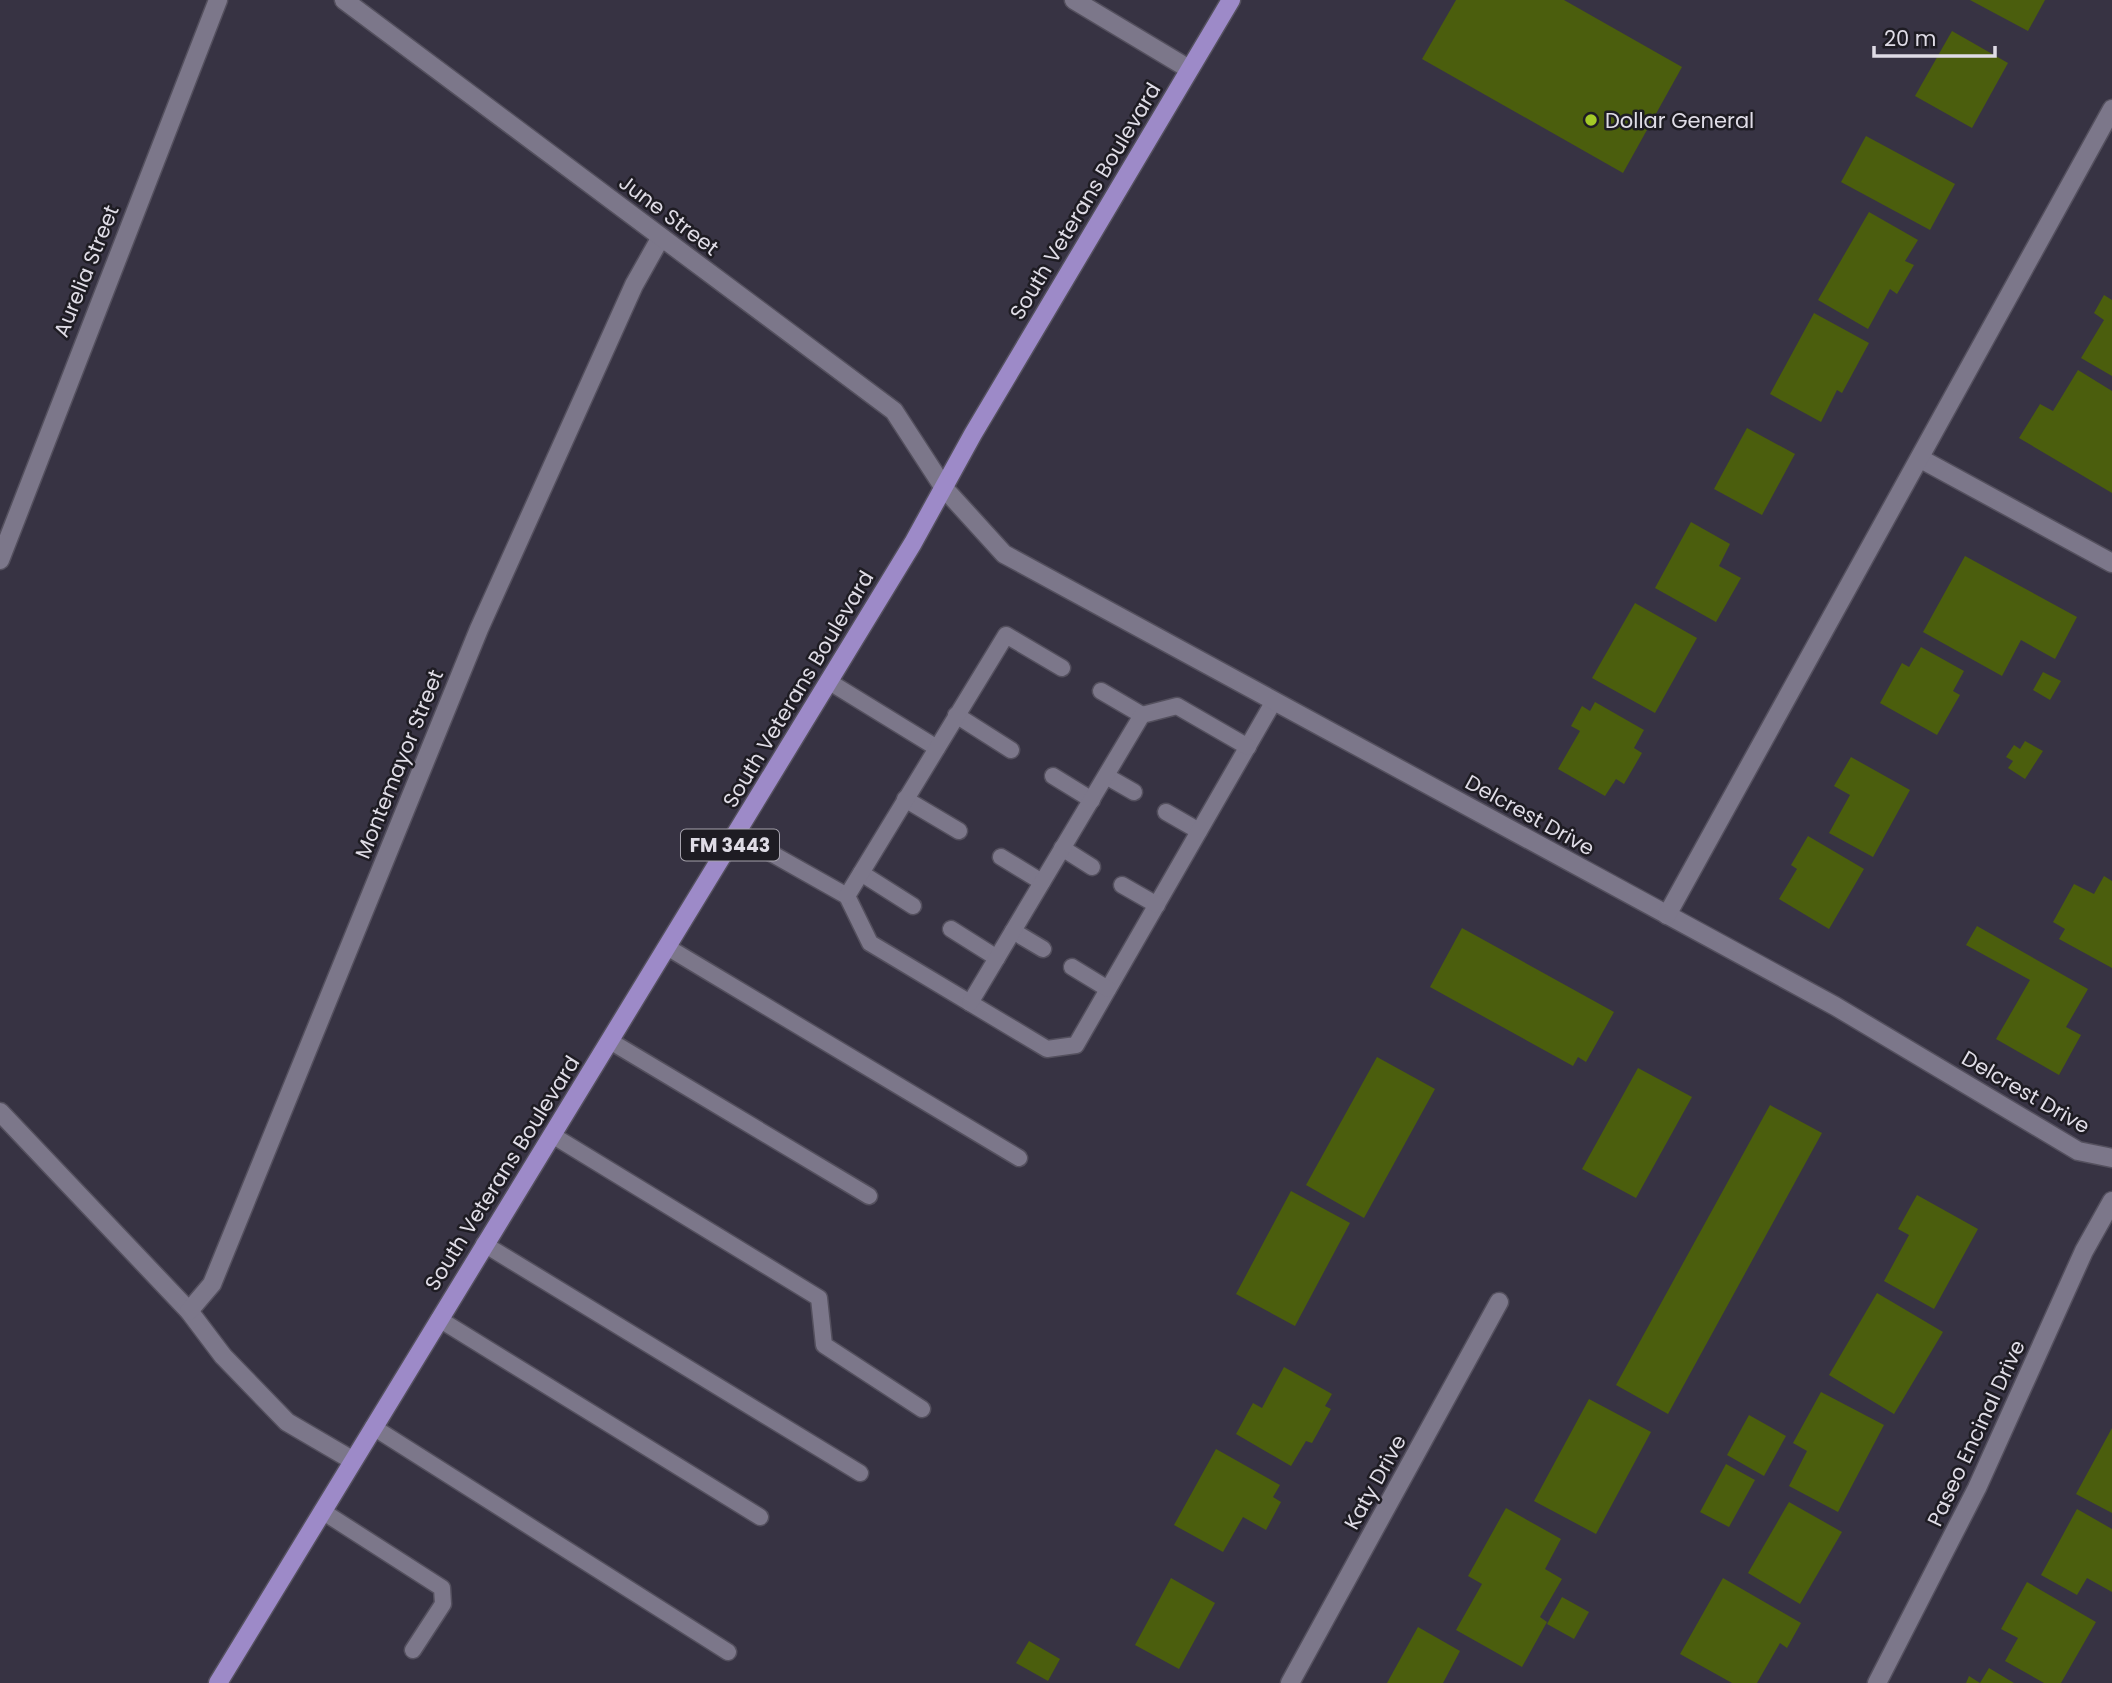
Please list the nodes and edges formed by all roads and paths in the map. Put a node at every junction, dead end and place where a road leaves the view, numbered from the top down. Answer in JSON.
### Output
{"nodes":[{"id":1,"x":218,"y":0,"type":"edge"},
{"id":2,"x":344,"y":0,"type":"edge"},
{"id":3,"x":1074,"y":0,"type":"edge"},
{"id":4,"x":1231,"y":0,"type":"edge"},
{"id":5,"x":1189,"y":69,"type":"junction"},
{"id":6,"x":2112,"y":109,"type":"edge"},
{"id":7,"x":660,"y":237,"type":"junction"},
{"id":8,"x":1920,"y":459,"type":"junction"},
{"id":9,"x":944,"y":488,"type":"junction"},
{"id":10,"x":0,"y":560,"type":"edge"},
{"id":11,"x":2112,"y":563,"type":"edge"},
{"id":12,"x":1062,"y":668,"type":"dead end"},
{"id":13,"x":828,"y":681,"type":"junction"},
{"id":14,"x":1101,"y":691,"type":"dead end"},
{"id":15,"x":1274,"y":701,"type":"junction"},
{"id":16,"x":957,"y":715,"type":"junction"},
{"id":17,"x":1142,"y":715,"type":"junction"},
{"id":18,"x":1248,"y":747,"type":"junction"},
{"id":19,"x":937,"y":748,"type":"junction"},
{"id":20,"x":1011,"y":750,"type":"dead end"},
{"id":21,"x":1106,"y":775,"type":"junction"},
{"id":22,"x":1053,"y":776,"type":"dead end"},
{"id":23,"x":1134,"y":792,"type":"dead end"},
{"id":24,"x":905,"y":799,"type":"junction"},
{"id":25,"x":1092,"y":800,"type":"junction"},
{"id":26,"x":1167,"y":812,"type":"dead end"},
{"id":27,"x":959,"y":831,"type":"dead end"},
{"id":28,"x":1199,"y":831,"type":"junction"},
{"id":29,"x":737,"y":834,"type":"junction"},
{"id":30,"x":1062,"y":848,"type":"junction"},
{"id":31,"x":1000,"y":857,"type":"dead end"},
{"id":32,"x":1092,"y":867,"type":"dead end"},
{"id":33,"x":861,"y":873,"type":"junction"},
{"id":34,"x":1042,"y":882,"type":"junction"},
{"id":35,"x":1122,"y":885,"type":"dead end"},
{"id":36,"x":846,"y":896,"type":"junction"},
{"id":37,"x":1157,"y":905,"type":"junction"},
{"id":38,"x":913,"y":906,"type":"dead end"},
{"id":39,"x":1667,"y":915,"type":"junction"},
{"id":40,"x":951,"y":929,"type":"dead end"},
{"id":41,"x":1013,"y":931,"type":"junction"},
{"id":42,"x":667,"y":947,"type":"junction"},
{"id":43,"x":1043,"y":949,"type":"dead end"},
{"id":44,"x":997,"y":958,"type":"junction"},
{"id":45,"x":1072,"y":967,"type":"dead end"},
{"id":46,"x":1108,"y":989,"type":"junction"},
{"id":47,"x":970,"y":1003,"type":"junction"},
{"id":48,"x":610,"y":1041,"type":"junction"},
{"id":49,"x":0,"y":1112,"type":"edge"},
{"id":50,"x":552,"y":1135,"type":"junction"},
{"id":51,"x":1019,"y":1158,"type":"dead end"},
{"id":52,"x":2112,"y":1158,"type":"edge"},
{"id":53,"x":869,"y":1196,"type":"dead end"},
{"id":54,"x":2112,"y":1201,"type":"edge"},
{"id":55,"x":484,"y":1244,"type":"junction"},
{"id":56,"x":1499,"y":1302,"type":"dead end"},
{"id":57,"x":189,"y":1311,"type":"junction"},
{"id":58,"x":439,"y":1319,"type":"junction"},
{"id":59,"x":922,"y":1409,"type":"dead end"},
{"id":60,"x":373,"y":1427,"type":"junction"},
{"id":61,"x":352,"y":1460,"type":"junction"},
{"id":62,"x":860,"y":1473,"type":"dead end"},
{"id":63,"x":322,"y":1511,"type":"junction"},
{"id":64,"x":760,"y":1517,"type":"dead end"},
{"id":65,"x":413,"y":1650,"type":"dead end"},
{"id":66,"x":728,"y":1652,"type":"dead end"},
{"id":67,"x":218,"y":1683,"type":"edge"},
{"id":68,"x":1290,"y":1683,"type":"edge"},
{"id":69,"x":1877,"y":1683,"type":"edge"}],
"edges":[{"from":1,"to":10,"type":"street","name":"Aurelia Street"},
{"from":2,"to":7,"type":"street","name":"June Street"},
{"from":3,"to":5,"type":"street"},
{"from":4,"to":5,"type":"main road","name":"South Veterans Boulevard","number":"FM 3443"},
{"from":5,"to":9,"type":"main road","name":"South Veterans Boulevard","number":"FM 3443"},
{"from":6,"to":8,"type":"street"},
{"from":7,"to":9,"type":"street","name":"June Street"},
{"from":7,"to":57,"type":"street","name":"Montemayor Street"},
{"from":8,"to":11,"type":"street"},
{"from":8,"to":39,"type":"street"},
{"from":9,"to":13,"type":"main road","name":"South Veterans Boulevard","number":"FM 3443"},
{"from":9,"to":15,"type":"street","name":"Delcrest Drive"},
{"from":12,"to":16,"type":"lane"},
{"from":13,"to":19,"type":"lane"},
{"from":13,"to":29,"type":"main road","name":"South Veterans Boulevard","number":"FM 3443"},
{"from":14,"to":17,"type":"lane"},
{"from":15,"to":18,"type":"lane"},
{"from":15,"to":39,"type":"street","name":"Delcrest Drive"},
{"from":16,"to":19,"type":"lane"},
{"from":16,"to":20,"type":"lane"},
{"from":17,"to":18,"type":"lane"},
{"from":17,"to":21,"type":"lane"},
{"from":18,"to":28,"type":"lane"},
{"from":19,"to":24,"type":"lane"},
{"from":21,"to":23,"type":"lane"},
{"from":21,"to":25,"type":"lane"},
{"from":22,"to":25,"type":"lane"},
{"from":24,"to":27,"type":"lane"},
{"from":24,"to":33,"type":"lane"},
{"from":25,"to":30,"type":"lane"},
{"from":26,"to":28,"type":"lane"},
{"from":28,"to":37,"type":"lane"},
{"from":29,"to":36,"type":"lane"},
{"from":29,"to":42,"type":"main road","name":"South Veterans Boulevard","number":"FM 3443"},
{"from":30,"to":32,"type":"lane"},
{"from":30,"to":34,"type":"lane"},
{"from":31,"to":34,"type":"lane"},
{"from":33,"to":36,"type":"lane"},
{"from":33,"to":38,"type":"lane"},
{"from":34,"to":41,"type":"lane"},
{"from":35,"to":37,"type":"lane"},
{"from":36,"to":47,"type":"lane"},
{"from":37,"to":46,"type":"lane"},
{"from":39,"to":52,"type":"street","name":"Delcrest Drive"},
{"from":40,"to":44,"type":"lane"},
{"from":41,"to":43,"type":"lane"},
{"from":41,"to":44,"type":"lane"},
{"from":42,"to":48,"type":"main road","name":"South Veterans Boulevard","number":"FM 3443"},
{"from":42,"to":51,"type":"lane"},
{"from":44,"to":47,"type":"lane"},
{"from":45,"to":46,"type":"lane"},
{"from":46,"to":47,"type":"lane"},
{"from":48,"to":50,"type":"main road","name":"South Veterans Boulevard","number":"FM 3443"},
{"from":48,"to":53,"type":"lane"},
{"from":49,"to":57,"type":"street"},
{"from":50,"to":55,"type":"main road","name":"South Veterans Boulevard","number":"FM 3443"},
{"from":50,"to":59,"type":"lane"},
{"from":54,"to":69,"type":"street","name":"Paseo Encinal Drive"},
{"from":55,"to":58,"type":"main road","name":"South Veterans Boulevard","number":"FM 3443"},
{"from":55,"to":62,"type":"lane"},
{"from":56,"to":68,"type":"street","name":"Katy Drive"},
{"from":57,"to":61,"type":"street"},
{"from":58,"to":60,"type":"main road","name":"South Veterans Boulevard","number":"FM 3443"},
{"from":58,"to":64,"type":"lane"},
{"from":60,"to":61,"type":"main road","name":"South Veterans Boulevard","number":"FM 3443"},
{"from":60,"to":66,"type":"lane"},
{"from":61,"to":63,"type":"main road","name":"South Veterans Boulevard","number":"FM 3443"},
{"from":63,"to":65,"type":"lane"},
{"from":63,"to":67,"type":"main road","name":"South Veterans Boulevard","number":"FM 3443"}]}
